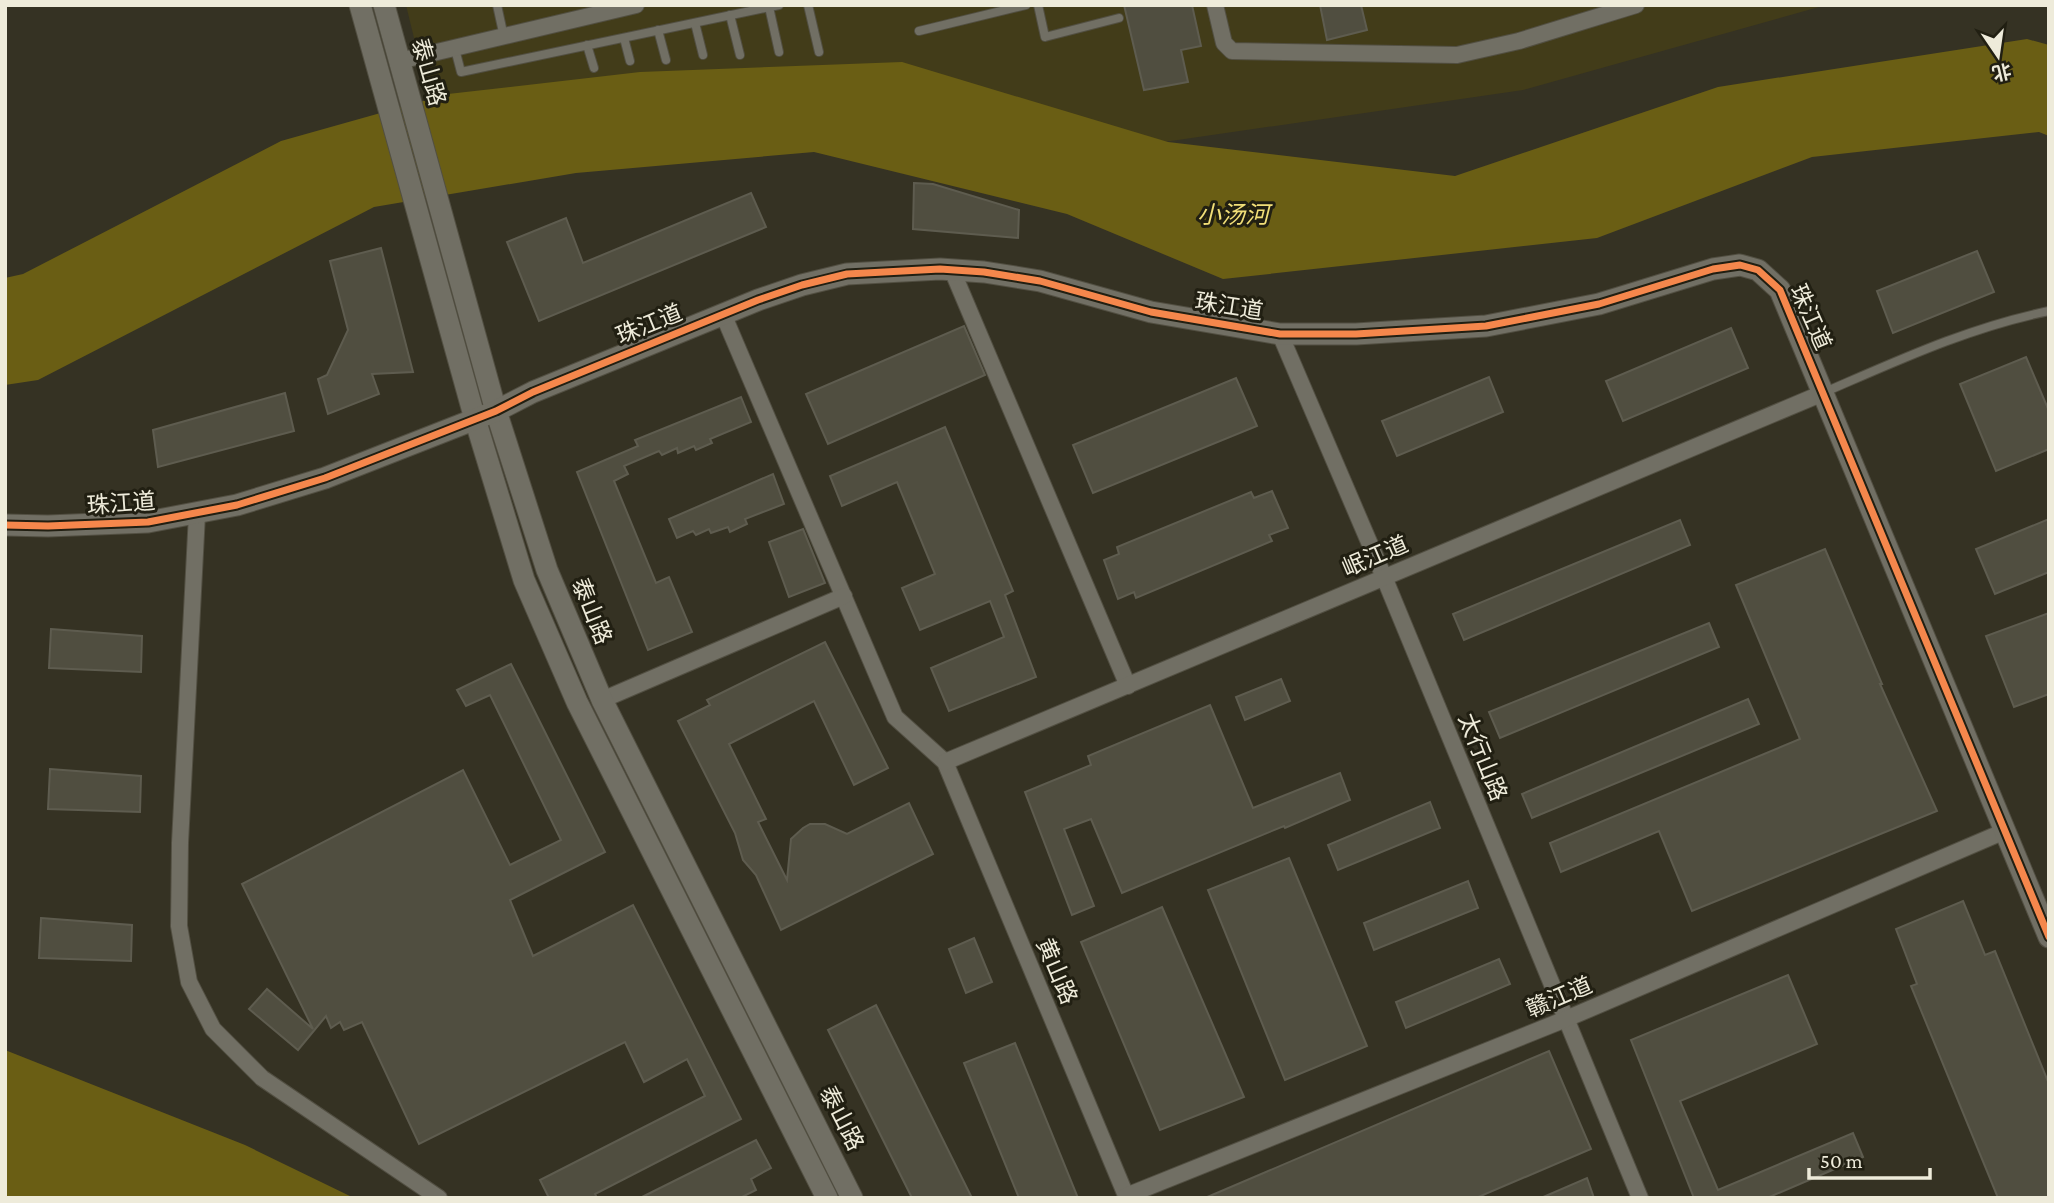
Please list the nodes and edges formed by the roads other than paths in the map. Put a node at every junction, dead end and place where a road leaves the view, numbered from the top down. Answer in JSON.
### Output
{"nodes":[{"id":1,"x":360,"y":5,"type":"edge"},
{"id":2,"x":384,"y":5,"type":"edge"},
{"id":3,"x":497,"y":5,"type":"edge"},
{"id":4,"x":636,"y":5,"type":"edge"},
{"id":5,"x":779,"y":5,"type":"edge"},
{"id":6,"x":808,"y":5,"type":"edge"},
{"id":7,"x":1026,"y":5,"type":"edge"},
{"id":8,"x":1038,"y":5,"type":"edge"},
{"id":9,"x":1215,"y":5,"type":"edge"},
{"id":10,"x":1636,"y":5,"type":"edge"},
{"id":11,"x":769,"y":7,"type":"junction"},
{"id":12,"x":730,"y":16,"type":"junction"},
{"id":13,"x":1119,"y":18,"type":"dead end"},
{"id":14,"x":695,"y":23,"type":"junction"},
{"id":15,"x":658,"y":30,"type":"junction"},
{"id":16,"x":919,"y":31,"type":"dead end"},
{"id":17,"x":504,"y":37,"type":"junction"},
{"id":18,"x":624,"y":38,"type":"junction"},
{"id":19,"x":587,"y":45,"type":"junction"},
{"id":20,"x":455,"y":49,"type":"junction"},
{"id":21,"x":779,"y":52,"type":"dead end"},
{"id":22,"x":819,"y":52,"type":"dead end"},
{"id":23,"x":703,"y":55,"type":"dead end"},
{"id":24,"x":740,"y":55,"type":"dead end"},
{"id":25,"x":666,"y":60,"type":"dead end"},
{"id":26,"x":399,"y":61,"type":"junction"},
{"id":27,"x":630,"y":61,"type":"dead end"},
{"id":28,"x":594,"y":68,"type":"dead end"},
{"id":29,"x":952,"y":270,"type":"junction"},
{"id":30,"x":2049,"y":311,"type":"edge"},
{"id":31,"x":723,"y":314,"type":"junction"},
{"id":32,"x":1280,"y":334,"type":"junction"},
{"id":33,"x":1823,"y":393,"type":"junction"},
{"id":34,"x":496,"y":411,"type":"junction"},
{"id":35,"x":475,"y":419,"type":"junction"},
{"id":36,"x":197,"y":514,"type":"junction"},
{"id":37,"x":5,"y":525,"type":"edge"},
{"id":38,"x":1384,"y":577,"type":"junction"},
{"id":39,"x":844,"y":596,"type":"junction"},
{"id":40,"x":1128,"y":685,"type":"junction"},
{"id":41,"x":601,"y":700,"type":"junction"},
{"id":42,"x":945,"y":762,"type":"junction"},
{"id":43,"x":2005,"y":831,"type":"junction"},
{"id":44,"x":2049,"y":937,"type":"edge"},
{"id":45,"x":1566,"y":1019,"type":"junction"},
{"id":46,"x":1127,"y":1197,"type":"edge"},
{"id":47,"x":439,"y":1198,"type":"edge"},
{"id":48,"x":827,"y":1198,"type":"edge"},
{"id":49,"x":852,"y":1198,"type":"edge"},
{"id":50,"x":1640,"y":1198,"type":"edge"}],
"edges":[{"from":1,"to":35,"type":"street"},
{"from":2,"to":26,"type":"street","name":"泰山路"},
{"from":3,"to":17,"type":"lane"},
{"from":4,"to":17,"type":"street"},
{"from":5,"to":11,"type":"lane"},
{"from":6,"to":22,"type":"lane"},
{"from":7,"to":16,"type":"lane"},
{"from":8,"to":13,"type":"lane"},
{"from":9,"to":10,"type":"street"},
{"from":11,"to":12,"type":"lane"},
{"from":11,"to":21,"type":"lane"},
{"from":12,"to":14,"type":"lane"},
{"from":12,"to":24,"type":"lane"},
{"from":14,"to":15,"type":"lane"},
{"from":14,"to":23,"type":"lane"},
{"from":15,"to":18,"type":"lane"},
{"from":15,"to":25,"type":"lane"},
{"from":17,"to":20,"type":"street"},
{"from":18,"to":19,"type":"lane"},
{"from":18,"to":27,"type":"lane"},
{"from":19,"to":20,"type":"lane"},
{"from":19,"to":28,"type":"lane"},
{"from":20,"to":26,"type":"street"},
{"from":26,"to":34,"type":"street","name":"泰山路"},
{"from":29,"to":31,"type":"street","name":"珠江道"},
{"from":29,"to":32,"type":"street","name":"珠江道"},
{"from":29,"to":40,"type":"street"},
{"from":30,"to":33,"type":"lane"},
{"from":31,"to":34,"type":"street","name":"珠江道"},
{"from":31,"to":39,"type":"street"},
{"from":32,"to":33,"type":"street","name":"珠江道"},
{"from":32,"to":38,"type":"street","name":"太行山路"},
{"from":33,"to":38,"type":"street","name":"岷江道"},
{"from":33,"to":43,"type":"street","name":"珠江道"},
{"from":34,"to":35,"type":"street","name":"珠江道"},
{"from":34,"to":41,"type":"street","name":"泰山路"},
{"from":35,"to":36,"type":"street","name":"珠江道"},
{"from":35,"to":48,"type":"street"},
{"from":36,"to":37,"type":"street","name":"珠江道"},
{"from":36,"to":47,"type":"street"},
{"from":38,"to":40,"type":"street","name":"岷江道"},
{"from":38,"to":45,"type":"street","name":"太行山路"},
{"from":39,"to":41,"type":"street"},
{"from":39,"to":42,"type":"street"},
{"from":40,"to":42,"type":"street","name":"岷江道"},
{"from":41,"to":49,"type":"street","name":"泰山路"},
{"from":42,"to":46,"type":"street","name":"黄山路"},
{"from":43,"to":44,"type":"street","name":"珠江道"},
{"from":43,"to":45,"type":"street","name":"赣江道"},
{"from":45,"to":46,"type":"street","name":"赣江道"},
{"from":45,"to":50,"type":"street","name":"太行山路"}]}
